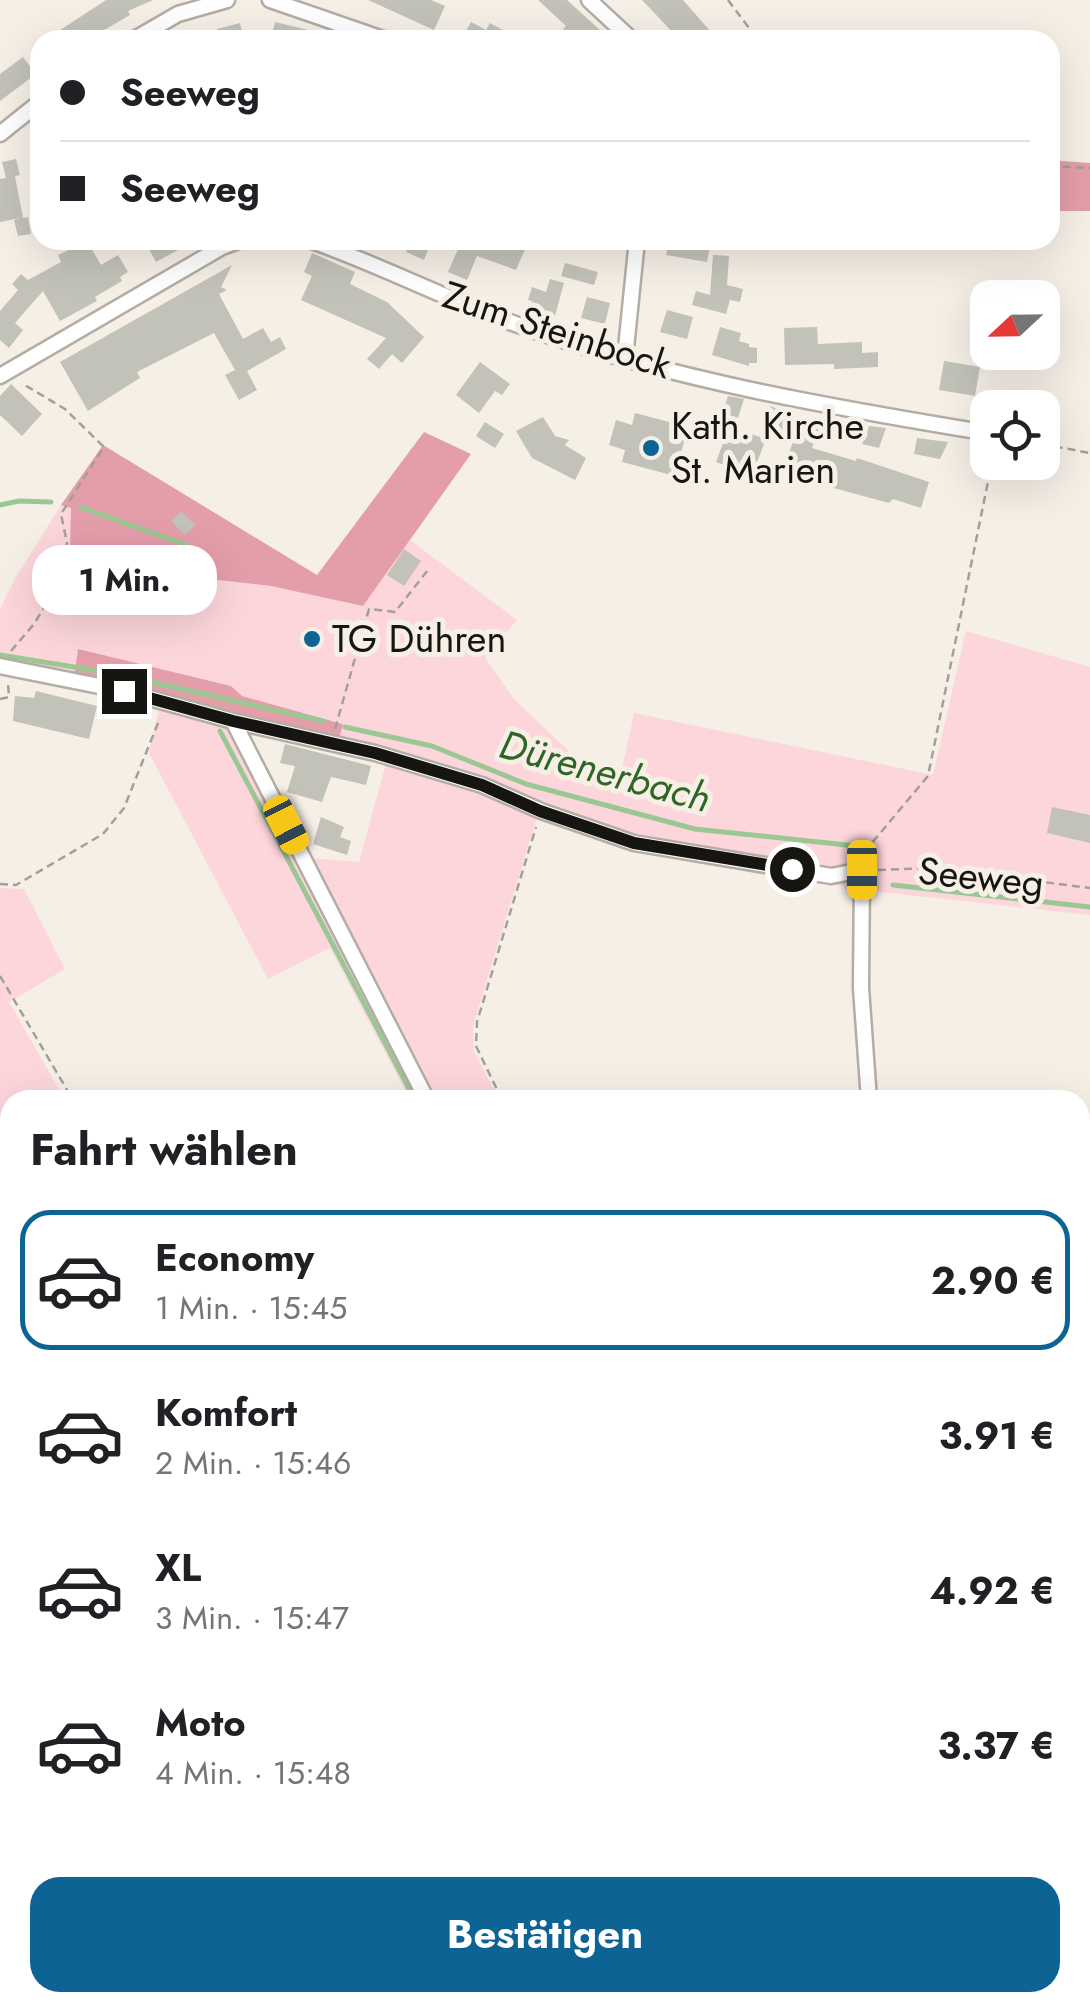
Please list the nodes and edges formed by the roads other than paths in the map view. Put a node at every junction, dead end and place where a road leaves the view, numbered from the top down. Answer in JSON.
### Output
{"nodes":[{"id":1,"x":227,"y":0,"type":"edge"},
{"id":2,"x":270,"y":0,"type":"edge"},
{"id":3,"x":589,"y":0,"type":"edge"},
{"id":4,"x":151,"y":30,"type":"edge"},
{"id":5,"x":357,"y":30,"type":"edge"},
{"id":6,"x":621,"y":30,"type":"edge"},
{"id":7,"x":30,"y":110,"type":"edge"},
{"id":8,"x":0,"y":134,"type":"edge"},
{"id":9,"x":217,"y":250,"type":"edge"},
{"id":10,"x":334,"y":250,"type":"edge"},
{"id":11,"x":635,"y":250,"type":"edge"},
{"id":12,"x":625,"y":358,"type":"junction"},
{"id":13,"x":2,"y":373,"type":"edge"},
{"id":14,"x":970,"y":431,"type":"edge"},
{"id":15,"x":4,"y":667,"type":"edge"},
{"id":16,"x":233,"y":721,"type":"junction"},
{"id":17,"x":422,"y":1090,"type":"edge"},
{"id":18,"x":869,"y":1090,"type":"edge"}],
"edges":[{"from":1,"to":4,"type":"street"},
{"from":2,"to":5,"type":"street"},
{"from":3,"to":6,"type":"street"},
{"from":7,"to":8,"type":"street"},
{"from":9,"to":13,"type":"street"},
{"from":10,"to":12,"type":"street","name":"Zum Steinbock"},
{"from":11,"to":12,"type":"street"},
{"from":12,"to":14,"type":"street","name":"Zum Steinbock"},
{"from":15,"to":16,"type":"street","name":"Seeweg"},
{"from":16,"to":17,"type":"street"},
{"from":16,"to":18,"type":"street","name":"Seeweg"}]}
